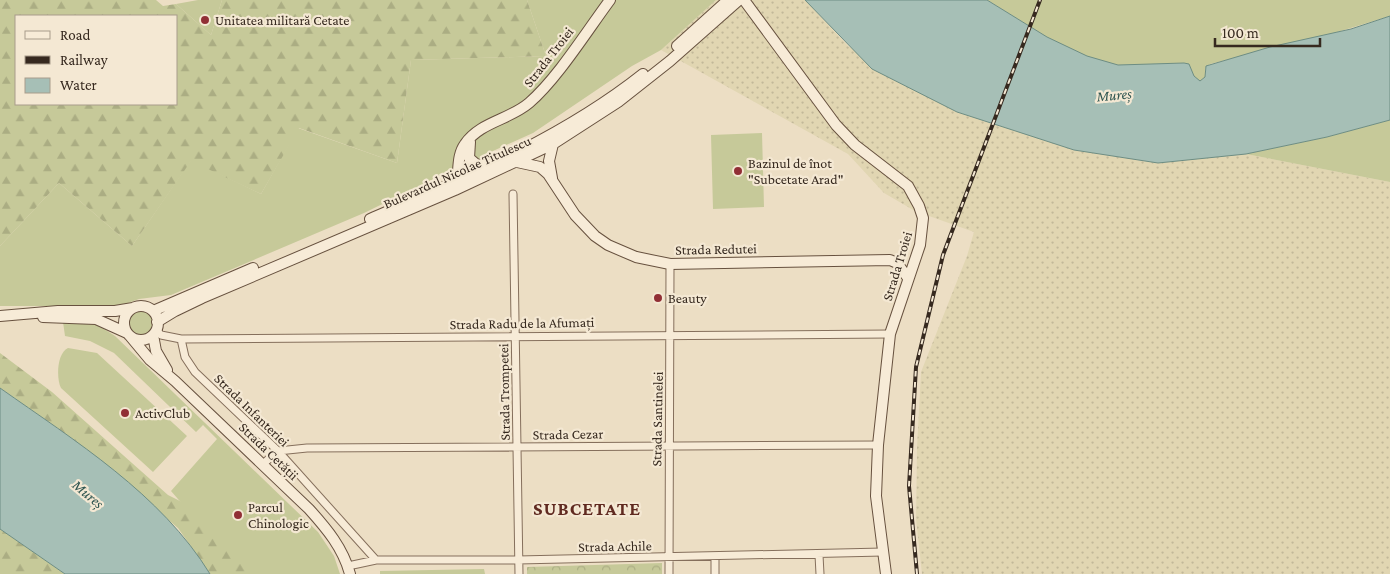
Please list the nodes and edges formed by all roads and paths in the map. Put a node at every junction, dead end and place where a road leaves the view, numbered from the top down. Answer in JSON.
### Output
{"nodes":[{"id":1,"x":610,"y":0,"type":"edge"},
{"id":2,"x":738,"y":0,"type":"edge"},
{"id":3,"x":744,"y":0,"type":"edge"},
{"id":4,"x":726,"y":5,"type":"edge"},
{"id":5,"x":472,"y":135,"type":"junction"},
{"id":6,"x":553,"y":144,"type":"junction"},
{"id":7,"x":516,"y":162,"type":"junction"},
{"id":8,"x":489,"y":167,"type":"junction"},
{"id":9,"x":552,"y":179,"type":"junction"},
{"id":10,"x":456,"y":181,"type":"junction"},
{"id":11,"x":513,"y":194,"type":"dead end"},
{"id":12,"x":670,"y":264,"type":"junction"},
{"id":13,"x":908,"y":278,"type":"junction"},
{"id":14,"x":134,"y":308,"type":"junction"},
{"id":15,"x":152,"y":311,"type":"junction"},
{"id":16,"x":156,"y":329,"type":"junction"},
{"id":17,"x":670,"y":334,"type":"junction"},
{"id":18,"x":890,"y":334,"type":"junction"},
{"id":19,"x":128,"y":335,"type":"junction"},
{"id":20,"x":515,"y":335,"type":"junction"},
{"id":21,"x":181,"y":339,"type":"junction"},
{"id":22,"x":175,"y":381,"type":"junction"},
{"id":23,"x":878,"y":445,"type":"junction"},
{"id":24,"x":670,"y":446,"type":"junction"},
{"id":25,"x":517,"y":448,"type":"junction"},
{"id":26,"x":278,"y":451,"type":"junction"},
{"id":27,"x":263,"y":464,"type":"junction"},
{"id":28,"x":883,"y":552,"type":"junction"},
{"id":29,"x":819,"y":555,"type":"junction"},
{"id":30,"x":715,"y":556,"type":"junction"},
{"id":31,"x":668,"y":558,"type":"junction"},
{"id":32,"x":376,"y":560,"type":"junction"},
{"id":33,"x":518,"y":560,"type":"junction"},
{"id":34,"x":349,"y":570,"type":"edge"},
{"id":35,"x":519,"y":574,"type":"edge"},
{"id":36,"x":668,"y":574,"type":"edge"},
{"id":37,"x":715,"y":574,"type":"edge"},
{"id":38,"x":820,"y":574,"type":"edge"},
{"id":39,"x":886,"y":574,"type":"edge"}],
"edges":[{"from":1,"to":5,"type":"main road","name":"Strada Troiei"},
{"from":2,"to":4,"type":"main road","name":"Bulevardul Nicolae Titulescu"},
{"from":3,"to":13,"type":"main road","name":"Strada Troiei"},
{"from":4,"to":6,"type":"main road","name":"Bulevardul Nicolae Titulescu"},
{"from":4,"to":8,"type":"main road","name":"Bulevardul Nicolae Titulescu"},
{"from":5,"to":8,"type":"main road"},
{"from":5,"to":10,"type":"main road"},
{"from":6,"to":7,"type":"main road","name":"Bulevardul Nicolae Titulescu"},
{"from":6,"to":9,"type":"main road"},
{"from":7,"to":9,"type":"main road"},
{"from":7,"to":16,"type":"main road","name":"Bulevardul Nicolae Titulescu"},
{"from":8,"to":10,"type":"main road","name":"Bulevardul Nicolae Titulescu"},
{"from":9,"to":12,"type":"main road","name":"Strada Redutei"},
{"from":10,"to":15,"type":"main road","name":"Bulevardul Nicolae Titulescu"},
{"from":11,"to":20,"type":"street","name":"Strada Trompetei"},
{"from":12,"to":13,"type":"main road","name":"Strada Redutei"},
{"from":12,"to":17,"type":"street","name":"Strada Santinelei"},
{"from":13,"to":18,"type":"main road","name":"Strada Troiei"},
{"from":14,"to":15,"type":"main road","name":"Strada Cetății"},
{"from":14,"to":19,"type":"main road"},
{"from":14,"to":19,"type":"main road","name":"Strada Cetății"},
{"from":15,"to":16,"type":"main road","name":"Strada Cetății"},
{"from":16,"to":19,"type":"main road","name":"Strada Cetății"},
{"from":16,"to":21,"type":"street","name":"Strada Radu de la Afumați"},
{"from":16,"to":22,"type":"main road","name":"Strada Cetății"},
{"from":17,"to":18,"type":"street","name":"Strada Radu de la Afumați"},
{"from":17,"to":20,"type":"street","name":"Strada Radu de la Afumați"},
{"from":17,"to":24,"type":"street","name":"Strada Santinelei"},
{"from":18,"to":23,"type":"main road","name":"Strada Troiei"},
{"from":19,"to":22,"type":"main road","name":"Strada Cetății"},
{"from":20,"to":21,"type":"street","name":"Strada Radu de la Afumați"},
{"from":20,"to":25,"type":"street","name":"Strada Trompetei"},
{"from":21,"to":26,"type":"street","name":"Strada Infanteriei"},
{"from":22,"to":27,"type":"main road","name":"Strada Cetății"},
{"from":23,"to":24,"type":"street","name":"Strada Cezar"},
{"from":23,"to":28,"type":"main road","name":"Strada Troiei"},
{"from":24,"to":25,"type":"street","name":"Strada Cezar"},
{"from":24,"to":31,"type":"street","name":"Strada Santinelei"},
{"from":25,"to":26,"type":"street","name":"Strada Cezar"},
{"from":25,"to":33,"type":"street","name":"Strada Trompetei"},
{"from":26,"to":27,"type":"street"},
{"from":26,"to":32,"type":"street","name":"Strada Infanteriei"},
{"from":27,"to":34,"type":"main road","name":"Strada Cetății"},
{"from":28,"to":29,"type":"street","name":"Strada Achile"},
{"from":28,"to":39,"type":"main road","name":"Strada Troiei"},
{"from":29,"to":30,"type":"street","name":"Strada Achile"},
{"from":29,"to":38,"type":"street"},
{"from":30,"to":31,"type":"street","name":"Strada Achile"},
{"from":30,"to":37,"type":"street"},
{"from":31,"to":33,"type":"street","name":"Strada Achile"},
{"from":31,"to":36,"type":"street","name":"Strada Santinelei"},
{"from":32,"to":33,"type":"street","name":"Strada Achile"},
{"from":32,"to":34,"type":"street","name":"Strada Achile"},
{"from":33,"to":35,"type":"street","name":"Strada Trompetei"}]}
